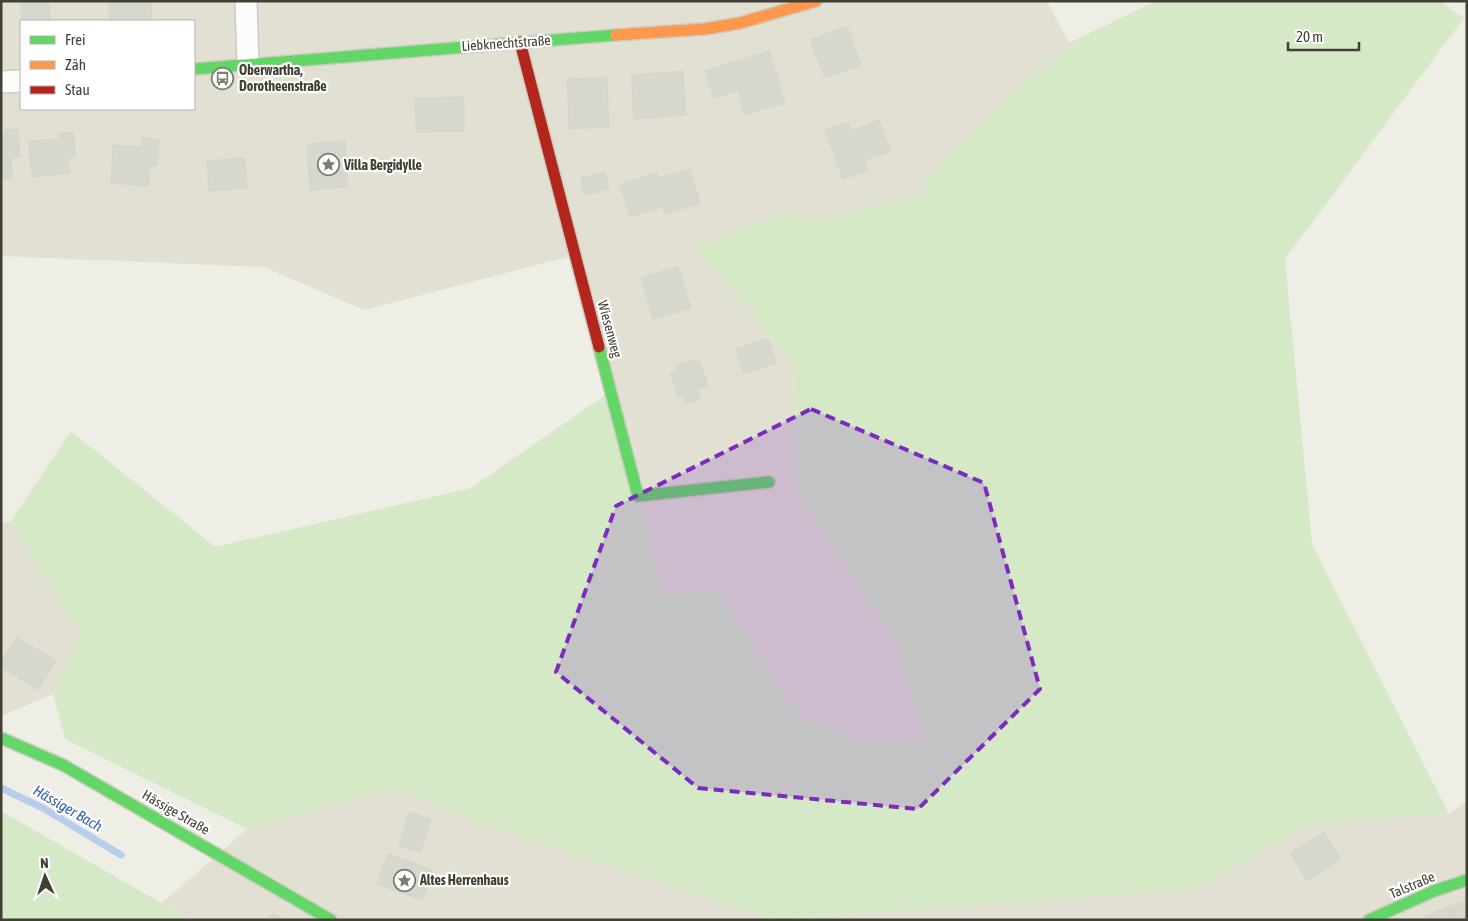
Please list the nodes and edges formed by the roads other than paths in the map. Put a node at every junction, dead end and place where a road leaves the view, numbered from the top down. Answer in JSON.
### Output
{"nodes":[{"id":1,"x":246,"y":1,"type":"edge"},
{"id":2,"x":816,"y":1,"type":"edge"},
{"id":3,"x":520,"y":42,"type":"junction"},
{"id":4,"x":248,"y":64,"type":"junction"},
{"id":5,"x":195,"y":68,"type":"edge"},
{"id":6,"x":20,"y":81,"type":"edge"},
{"id":7,"x":1,"y":82,"type":"edge"},
{"id":8,"x":769,"y":482,"type":"dead end"},
{"id":9,"x":1,"y":738,"type":"edge"},
{"id":10,"x":1467,"y":880,"type":"edge"},
{"id":11,"x":331,"y":920,"type":"edge"},
{"id":12,"x":1369,"y":920,"type":"edge"}],
"edges":[{"from":1,"to":4,"type":"street"},
{"from":2,"to":3,"type":"street","name":"Liebknechtstraße"},
{"from":3,"to":4,"type":"street","name":"Liebknechtstraße"},
{"from":3,"to":8,"type":"street","name":"Wiesenweg"},
{"from":4,"to":5,"type":"street","name":"Liebknechtstraße"},
{"from":6,"to":7,"type":"street"},
{"from":9,"to":11,"type":"street","name":"Hässige Straße"},
{"from":10,"to":12,"type":"street","name":"Talstraße"}]}
